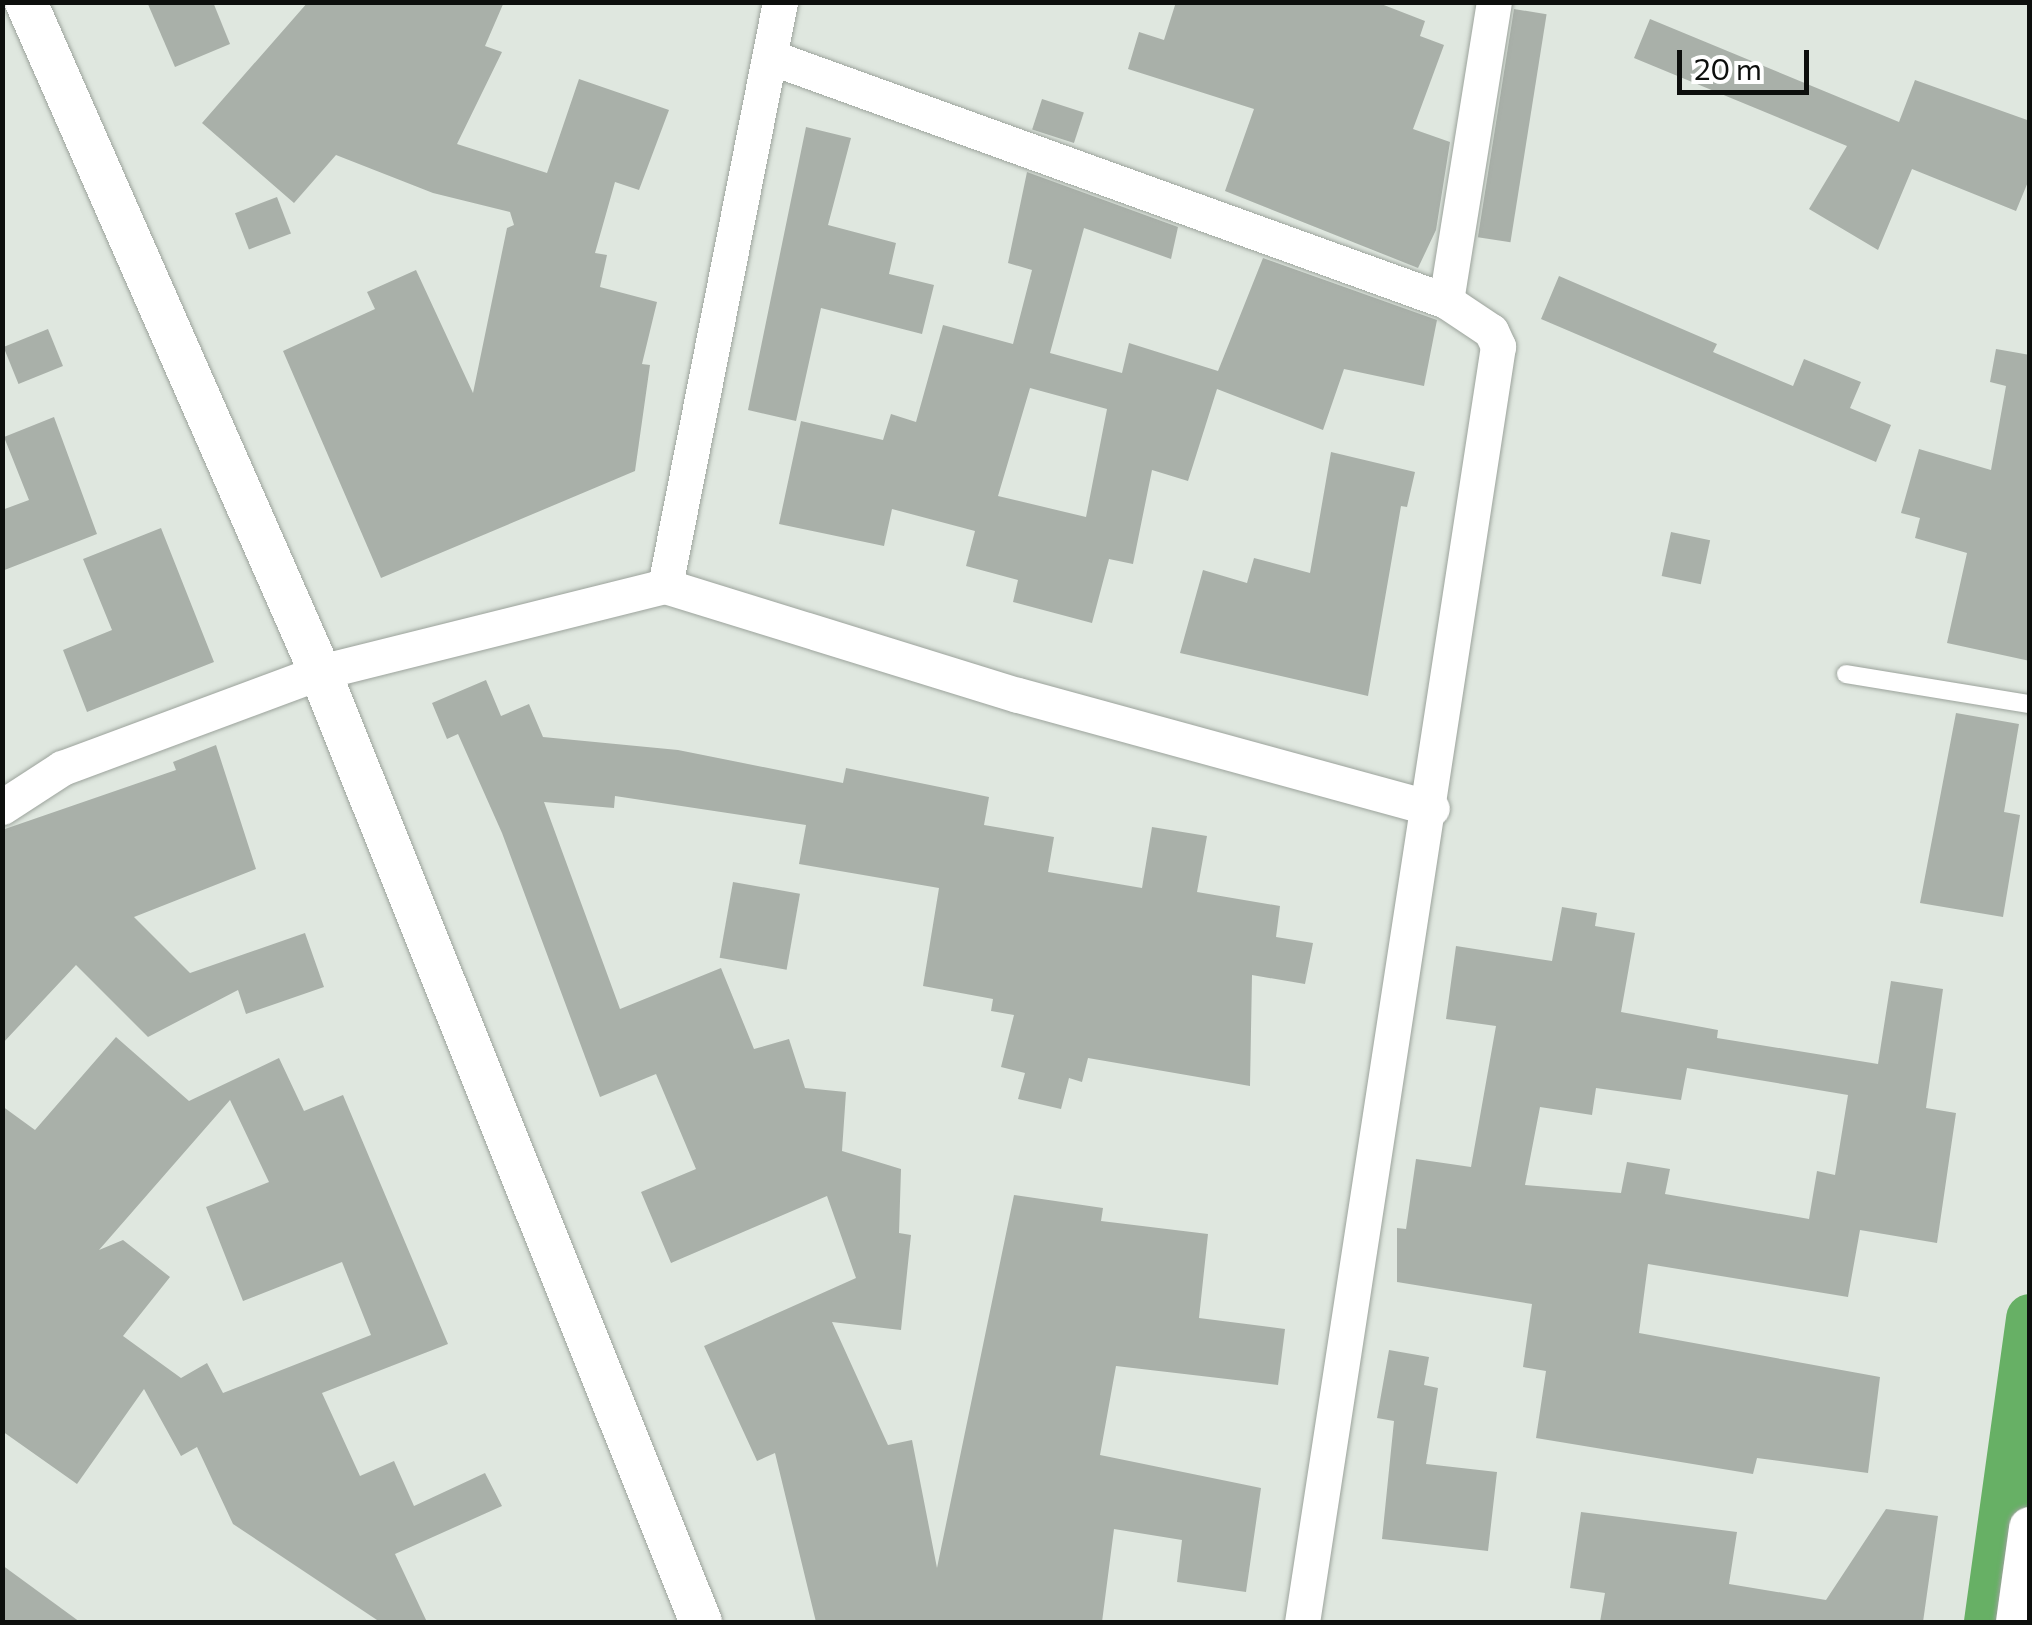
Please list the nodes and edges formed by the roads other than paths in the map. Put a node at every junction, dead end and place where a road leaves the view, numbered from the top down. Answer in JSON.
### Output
{"nodes":[{"id":1,"x":26,"y":2,"type":"edge"},
{"id":2,"x":780,"y":2,"type":"edge"},
{"id":3,"x":1494,"y":2,"type":"edge"},
{"id":4,"x":772,"y":58,"type":"junction"},
{"id":5,"x":1446,"y":301,"type":"junction"},
{"id":6,"x":666,"y":586,"type":"junction"},
{"id":7,"x":320,"y":672,"type":"junction"},
{"id":8,"x":1846,"y":674,"type":"dead end"},
{"id":9,"x":2030,"y":704,"type":"edge"},
{"id":10,"x":2,"y":807,"type":"edge"},
{"id":11,"x":1432,"y":808,"type":"junction"},
{"id":12,"x":2030,"y":1528,"type":"edge"},
{"id":13,"x":701,"y":1622,"type":"edge"},
{"id":14,"x":1302,"y":1622,"type":"edge"},
{"id":15,"x":2017,"y":1622,"type":"edge"}],
"edges":[{"from":1,"to":7,"type":"street"},
{"from":2,"to":4,"type":"street"},
{"from":3,"to":5,"type":"street"},
{"from":4,"to":5,"type":"street"},
{"from":4,"to":6,"type":"street"},
{"from":5,"to":11,"type":"street"},
{"from":6,"to":7,"type":"street"},
{"from":6,"to":11,"type":"street"},
{"from":7,"to":10,"type":"street"},
{"from":7,"to":13,"type":"street"},
{"from":8,"to":9,"type":"lane"},
{"from":11,"to":14,"type":"street"},
{"from":12,"to":15,"type":"street"}]}
